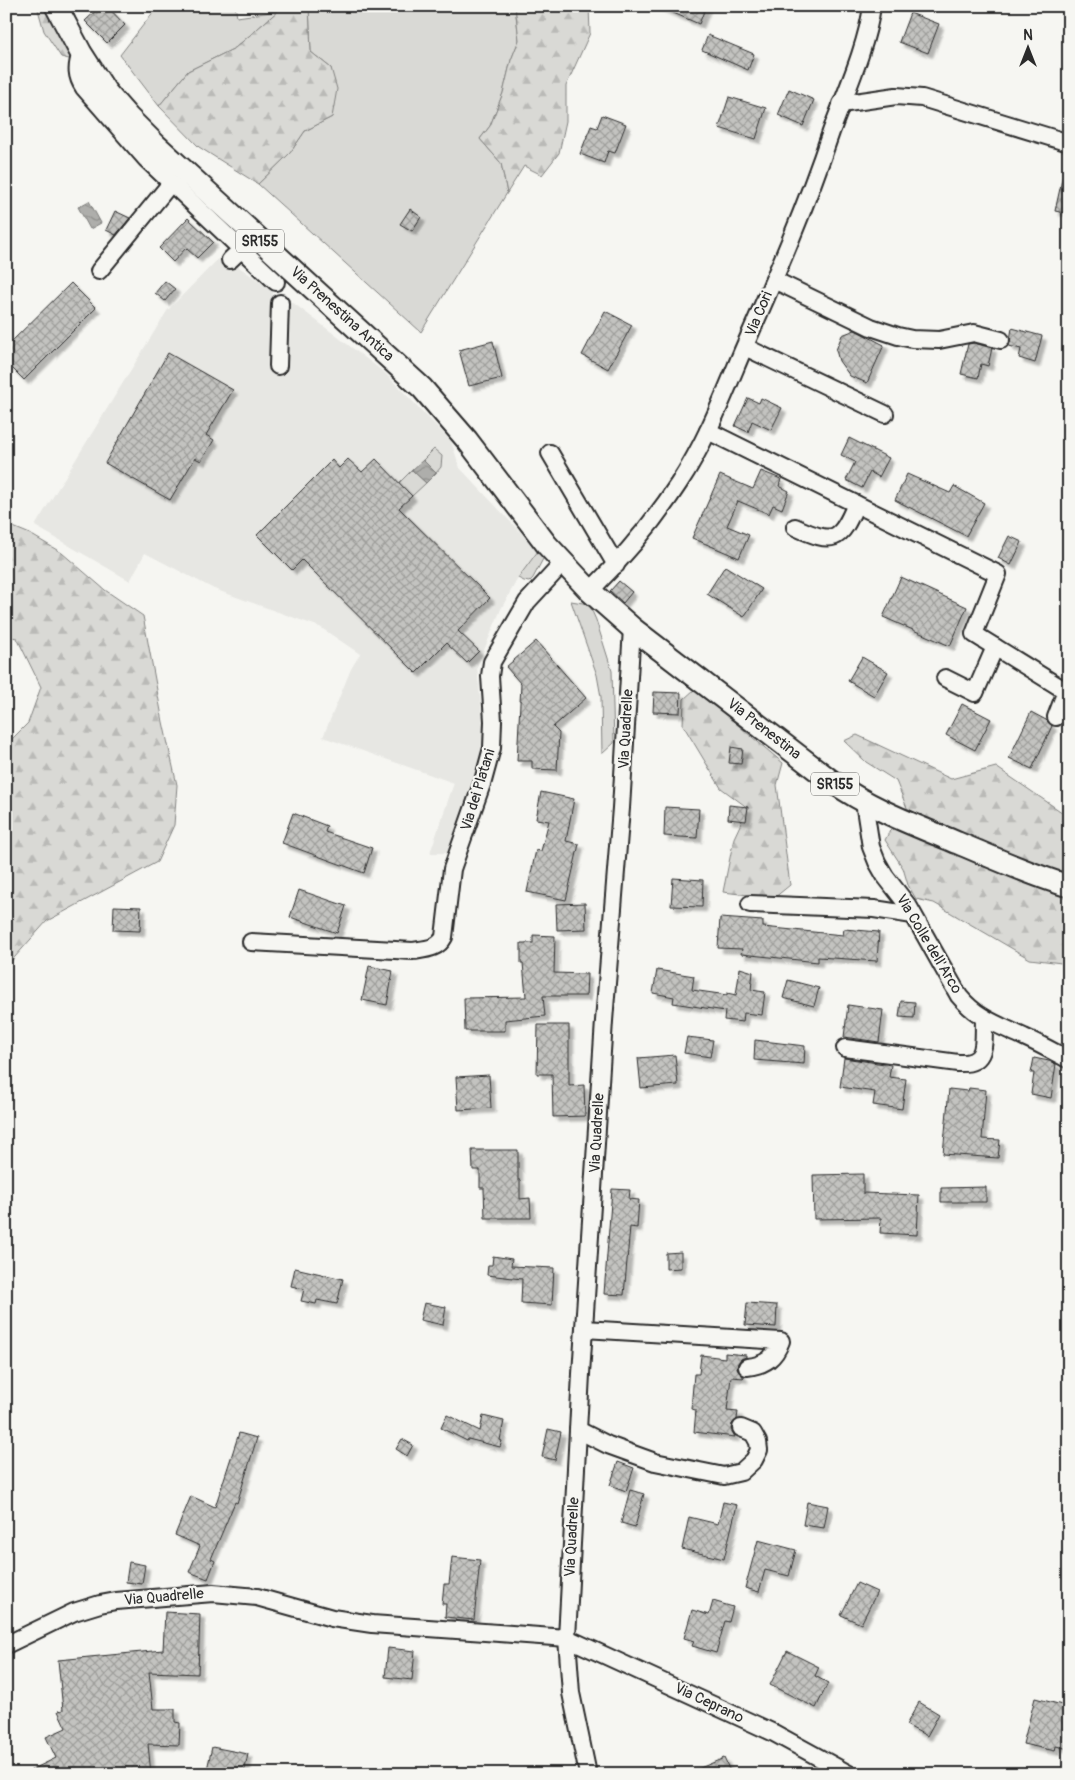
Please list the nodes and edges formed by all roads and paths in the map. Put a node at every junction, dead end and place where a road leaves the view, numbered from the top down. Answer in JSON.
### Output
{"nodes":[{"id":1,"x":56,"y":6,"type":"edge"},
{"id":2,"x":872,"y":6,"type":"edge"},
{"id":3,"x":81,"y":54,"type":"junction"},
{"id":4,"x":841,"y":104,"type":"junction"},
{"id":5,"x":1069,"y":143,"type":"edge"},
{"id":6,"x":172,"y":183,"type":"junction"},
{"id":7,"x":242,"y":249,"type":"junction"},
{"id":8,"x":99,"y":270,"type":"dead end"},
{"id":9,"x":774,"y":280,"type":"junction"},
{"id":10,"x":276,"y":282,"type":"dead end"},
{"id":11,"x":280,"y":303,"type":"dead end"},
{"id":12,"x":1001,"y":340,"type":"dead end"},
{"id":13,"x":745,"y":347,"type":"junction"},
{"id":14,"x":278,"y":366,"type":"dead end"},
{"id":15,"x":885,"y":414,"type":"dead end"},
{"id":16,"x":708,"y":430,"type":"junction"},
{"id":17,"x":550,"y":453,"type":"dead end"},
{"id":18,"x":856,"y":504,"type":"junction"},
{"id":19,"x":795,"y":527,"type":"dead end"},
{"id":20,"x":563,"y":563,"type":"junction"},
{"id":21,"x":616,"y":565,"type":"junction"},
{"id":22,"x":590,"y":591,"type":"junction"},
{"id":23,"x":632,"y":628,"type":"junction"},
{"id":24,"x":995,"y":647,"type":"junction"},
{"id":25,"x":945,"y":678,"type":"dead end"},
{"id":26,"x":1056,"y":718,"type":"dead end"},
{"id":27,"x":864,"y":802,"type":"junction"},
{"id":28,"x":1069,"y":886,"type":"edge"},
{"id":29,"x":750,"y":904,"type":"dead end"},
{"id":30,"x":913,"y":915,"type":"junction"},
{"id":31,"x":251,"y":942,"type":"dead end"},
{"id":32,"x":984,"y":1018,"type":"junction"},
{"id":33,"x":844,"y":1048,"type":"dead end"},
{"id":34,"x":1069,"y":1060,"type":"edge"},
{"id":35,"x":584,"y":1329,"type":"junction"},
{"id":36,"x":747,"y":1367,"type":"dead end"},
{"id":37,"x":741,"y":1428,"type":"dead end"},
{"id":38,"x":578,"y":1430,"type":"junction"},
{"id":39,"x":567,"y":1638,"type":"junction"},
{"id":40,"x":6,"y":1645,"type":"edge"},
{"id":41,"x":588,"y":1774,"type":"edge"},
{"id":42,"x":849,"y":1774,"type":"edge"}],
"edges":[{"from":1,"to":3,"type":"main road","name":"Via Prenestina Antica","number":"SR155"},
{"from":2,"to":4,"type":"street","name":"Via Cori"},
{"from":3,"to":6,"type":"street","name":"Via Prenestina Antica"},
{"from":3,"to":7,"type":"main road","name":"Via Prenestina Antica","number":"SR155"},
{"from":4,"to":5,"type":"street"},
{"from":4,"to":9,"type":"street","name":"Via Cori"},
{"from":6,"to":7,"type":"street","name":"Via Prenestina Antica"},
{"from":6,"to":8,"type":"street"},
{"from":7,"to":10,"type":"street","name":"Via Prenestina Antica"},
{"from":7,"to":20,"type":"main road","name":"Via Prenestina Antica","number":"SR155"},
{"from":9,"to":12,"type":"street"},
{"from":9,"to":13,"type":"street","name":"Via Cori"},
{"from":11,"to":14,"type":"street"},
{"from":13,"to":15,"type":"street"},
{"from":13,"to":16,"type":"street","name":"Via Cori"},
{"from":16,"to":18,"type":"street"},
{"from":16,"to":21,"type":"street","name":"Via Cori"},
{"from":17,"to":21,"type":"street"},
{"from":18,"to":19,"type":"street"},
{"from":18,"to":24,"type":"street"},
{"from":20,"to":22,"type":"main road","number":"SR155"},
{"from":20,"to":31,"type":"street","name":"Via dei Platani"},
{"from":21,"to":22,"type":"street","name":"Via Cori"},
{"from":22,"to":23,"type":"main road","number":"SR155"},
{"from":23,"to":27,"type":"main road","name":"Via Prenestina","number":"SR155"},
{"from":23,"to":35,"type":"street","name":"Via Quadrelle"},
{"from":24,"to":25,"type":"street"},
{"from":24,"to":26,"type":"street"},
{"from":27,"to":28,"type":"main road","name":"Via Prenestina","number":"SR155"},
{"from":27,"to":30,"type":"street","name":"Via Colle dell'Arco"},
{"from":29,"to":30,"type":"street"},
{"from":30,"to":32,"type":"street","name":"Via Colle dell'Arco"},
{"from":32,"to":33,"type":"street"},
{"from":32,"to":34,"type":"street","name":"Via Colle dell'Arco"},
{"from":35,"to":36,"type":"street"},
{"from":35,"to":38,"type":"street","name":"Via Quadrelle"},
{"from":37,"to":38,"type":"street"},
{"from":38,"to":39,"type":"street","name":"Via Quadrelle"},
{"from":39,"to":40,"type":"street","name":"Via Quadrelle"},
{"from":39,"to":41,"type":"street","name":"Via Quadrelle"},
{"from":39,"to":42,"type":"street","name":"Via Ceprano"}]}
